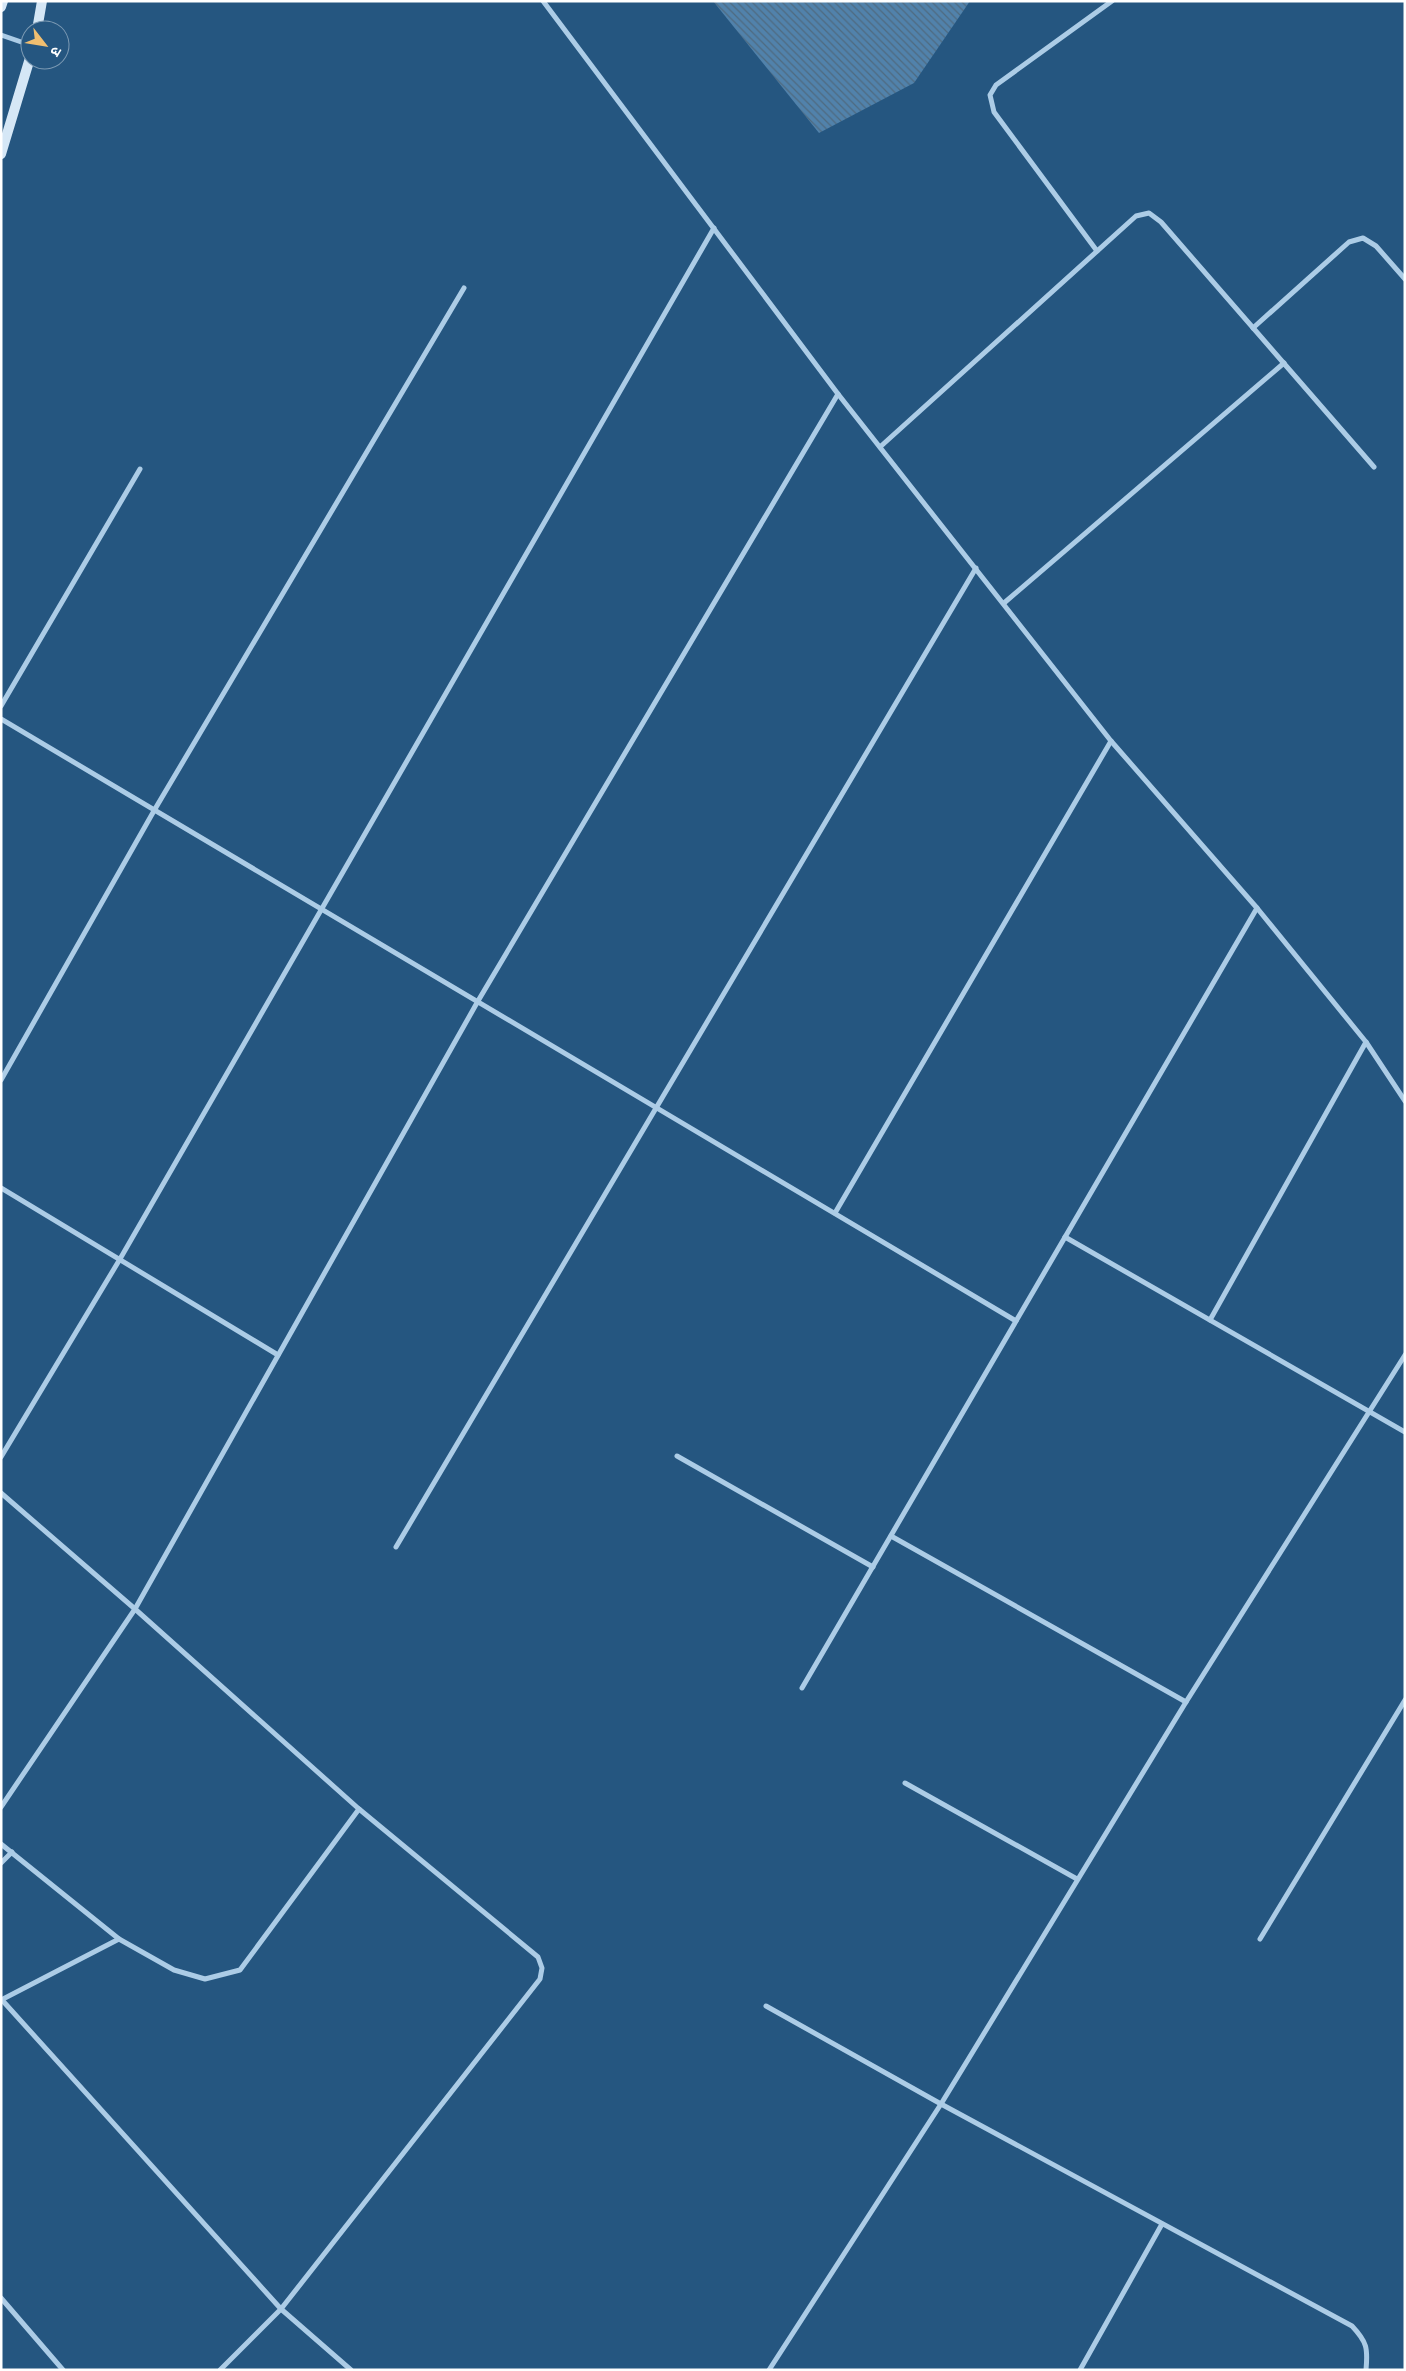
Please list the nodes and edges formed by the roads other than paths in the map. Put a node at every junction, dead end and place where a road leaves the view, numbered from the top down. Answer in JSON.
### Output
{"nodes":[{"id":1,"x":3,"y":1,"type":"edge"},
{"id":2,"x":42,"y":1,"type":"edge"},
{"id":3,"x":543,"y":1,"type":"edge"},
{"id":4,"x":1112,"y":1,"type":"edge"},
{"id":5,"x":1,"y":7,"type":"edge"},
{"id":6,"x":39,"y":20,"type":"edge"},
{"id":7,"x":1,"y":36,"type":"edge"},
{"id":8,"x":20,"y":42,"type":"edge"},
{"id":9,"x":26,"y":70,"type":"edge"},
{"id":10,"x":1,"y":154,"type":"edge"},
{"id":11,"x":714,"y":228,"type":"junction"},
{"id":12,"x":1096,"y":251,"type":"junction"},
{"id":13,"x":1405,"y":279,"type":"edge"},
{"id":14,"x":464,"y":288,"type":"dead end"},
{"id":15,"x":1253,"y":328,"type":"junction"},
{"id":16,"x":1284,"y":363,"type":"junction"},
{"id":17,"x":838,"y":394,"type":"junction"},
{"id":18,"x":880,"y":447,"type":"junction"},
{"id":19,"x":1374,"y":467,"type":"dead end"},
{"id":20,"x":140,"y":469,"type":"dead end"},
{"id":21,"x":976,"y":568,"type":"junction"},
{"id":22,"x":1004,"y":603,"type":"junction"},
{"id":23,"x":1,"y":706,"type":"edge"},
{"id":24,"x":1,"y":719,"type":"edge"},
{"id":25,"x":1111,"y":740,"type":"junction"},
{"id":26,"x":155,"y":809,"type":"junction"},
{"id":27,"x":322,"y":908,"type":"junction"},
{"id":28,"x":1257,"y":908,"type":"junction"},
{"id":29,"x":478,"y":1001,"type":"junction"},
{"id":30,"x":1366,"y":1042,"type":"junction"},
{"id":31,"x":1,"y":1080,"type":"edge"},
{"id":32,"x":1405,"y":1101,"type":"edge"},
{"id":33,"x":657,"y":1107,"type":"junction"},
{"id":34,"x":1,"y":1188,"type":"edge"},
{"id":35,"x":835,"y":1213,"type":"junction"},
{"id":36,"x":1065,"y":1237,"type":"junction"},
{"id":37,"x":120,"y":1259,"type":"junction"},
{"id":38,"x":1210,"y":1320,"type":"junction"},
{"id":39,"x":1016,"y":1322,"type":"junction"},
{"id":40,"x":278,"y":1355,"type":"junction"},
{"id":41,"x":1405,"y":1355,"type":"edge"},
{"id":42,"x":1370,"y":1412,"type":"junction"},
{"id":43,"x":1405,"y":1432,"type":"edge"},
{"id":44,"x":678,"y":1456,"type":"dead end"},
{"id":45,"x":1,"y":1457,"type":"edge"},
{"id":46,"x":1,"y":1493,"type":"edge"},
{"id":47,"x":891,"y":1536,"type":"junction"},
{"id":48,"x":396,"y":1547,"type":"dead end"},
{"id":49,"x":873,"y":1567,"type":"junction"},
{"id":50,"x":135,"y":1608,"type":"junction"},
{"id":51,"x":802,"y":1688,"type":"dead end"},
{"id":52,"x":1405,"y":1700,"type":"edge"},
{"id":53,"x":1186,"y":1702,"type":"junction"},
{"id":54,"x":905,"y":1783,"type":"dead end"},
{"id":55,"x":1,"y":1807,"type":"edge"},
{"id":56,"x":359,"y":1809,"type":"junction"},
{"id":57,"x":1,"y":1844,"type":"edge"},
{"id":58,"x":12,"y":1852,"type":"junction"},
{"id":59,"x":1,"y":1862,"type":"edge"},
{"id":60,"x":1077,"y":1879,"type":"junction"},
{"id":61,"x":1260,"y":1938,"type":"dead end"},
{"id":62,"x":119,"y":1939,"type":"junction"},
{"id":63,"x":2,"y":2000,"type":"edge"},
{"id":64,"x":766,"y":2006,"type":"dead end"},
{"id":65,"x":941,"y":2104,"type":"junction"},
{"id":66,"x":1162,"y":2224,"type":"junction"},
{"id":67,"x":1,"y":2298,"type":"edge"},
{"id":68,"x":281,"y":2309,"type":"junction"},
{"id":69,"x":63,"y":2370,"type":"edge"},
{"id":70,"x":220,"y":2370,"type":"edge"},
{"id":71,"x":351,"y":2370,"type":"edge"},
{"id":72,"x":769,"y":2370,"type":"edge"},
{"id":73,"x":1080,"y":2370,"type":"edge"},
{"id":74,"x":1366,"y":2370,"type":"edge"}],
"edges":[{"from":1,"to":5,"type":"main road"},
{"from":2,"to":6,"type":"main road"},
{"from":3,"to":11,"type":"street"},
{"from":4,"to":12,"type":"street"},
{"from":7,"to":8,"type":"street"},
{"from":9,"to":10,"type":"main road"},
{"from":11,"to":17,"type":"street"},
{"from":11,"to":27,"type":"street"},
{"from":12,"to":15,"type":"street"},
{"from":12,"to":18,"type":"street"},
{"from":13,"to":15,"type":"street"},
{"from":14,"to":26,"type":"street"},
{"from":15,"to":16,"type":"street"},
{"from":16,"to":19,"type":"street"},
{"from":16,"to":22,"type":"street"},
{"from":17,"to":18,"type":"street"},
{"from":17,"to":29,"type":"street"},
{"from":18,"to":21,"type":"street"},
{"from":20,"to":23,"type":"street"},
{"from":21,"to":22,"type":"street"},
{"from":21,"to":33,"type":"street"},
{"from":22,"to":25,"type":"street"},
{"from":24,"to":26,"type":"street"},
{"from":25,"to":28,"type":"street"},
{"from":25,"to":35,"type":"street"},
{"from":26,"to":27,"type":"street"},
{"from":26,"to":31,"type":"street"},
{"from":27,"to":29,"type":"street"},
{"from":27,"to":37,"type":"street"},
{"from":28,"to":30,"type":"street"},
{"from":28,"to":36,"type":"street"},
{"from":29,"to":33,"type":"street"},
{"from":29,"to":40,"type":"street"},
{"from":30,"to":32,"type":"street"},
{"from":30,"to":38,"type":"street"},
{"from":33,"to":35,"type":"street"},
{"from":33,"to":48,"type":"street"},
{"from":34,"to":37,"type":"street"},
{"from":35,"to":39,"type":"street"},
{"from":36,"to":38,"type":"street"},
{"from":36,"to":39,"type":"street"},
{"from":37,"to":40,"type":"street"},
{"from":37,"to":45,"type":"street"},
{"from":38,"to":42,"type":"street"},
{"from":39,"to":47,"type":"street"},
{"from":40,"to":50,"type":"street"},
{"from":41,"to":42,"type":"street"},
{"from":42,"to":43,"type":"street"},
{"from":42,"to":53,"type":"street"},
{"from":44,"to":49,"type":"street"},
{"from":46,"to":50,"type":"street"},
{"from":47,"to":49,"type":"street"},
{"from":47,"to":53,"type":"street"},
{"from":49,"to":51,"type":"street"},
{"from":50,"to":55,"type":"street"},
{"from":50,"to":56,"type":"street"},
{"from":52,"to":61,"type":"street"},
{"from":53,"to":60,"type":"street"},
{"from":54,"to":60,"type":"street"},
{"from":56,"to":62,"type":"street"},
{"from":56,"to":68,"type":"street"},
{"from":57,"to":58,"type":"street"},
{"from":58,"to":59,"type":"street"},
{"from":58,"to":62,"type":"street"},
{"from":60,"to":65,"type":"street"},
{"from":62,"to":63,"type":"street"},
{"from":63,"to":68,"type":"street"},
{"from":64,"to":65,"type":"street"},
{"from":65,"to":66,"type":"street"},
{"from":65,"to":72,"type":"street"},
{"from":66,"to":73,"type":"street"},
{"from":66,"to":74,"type":"street"},
{"from":67,"to":69,"type":"street"},
{"from":68,"to":70,"type":"street"},
{"from":68,"to":71,"type":"street"}]}
